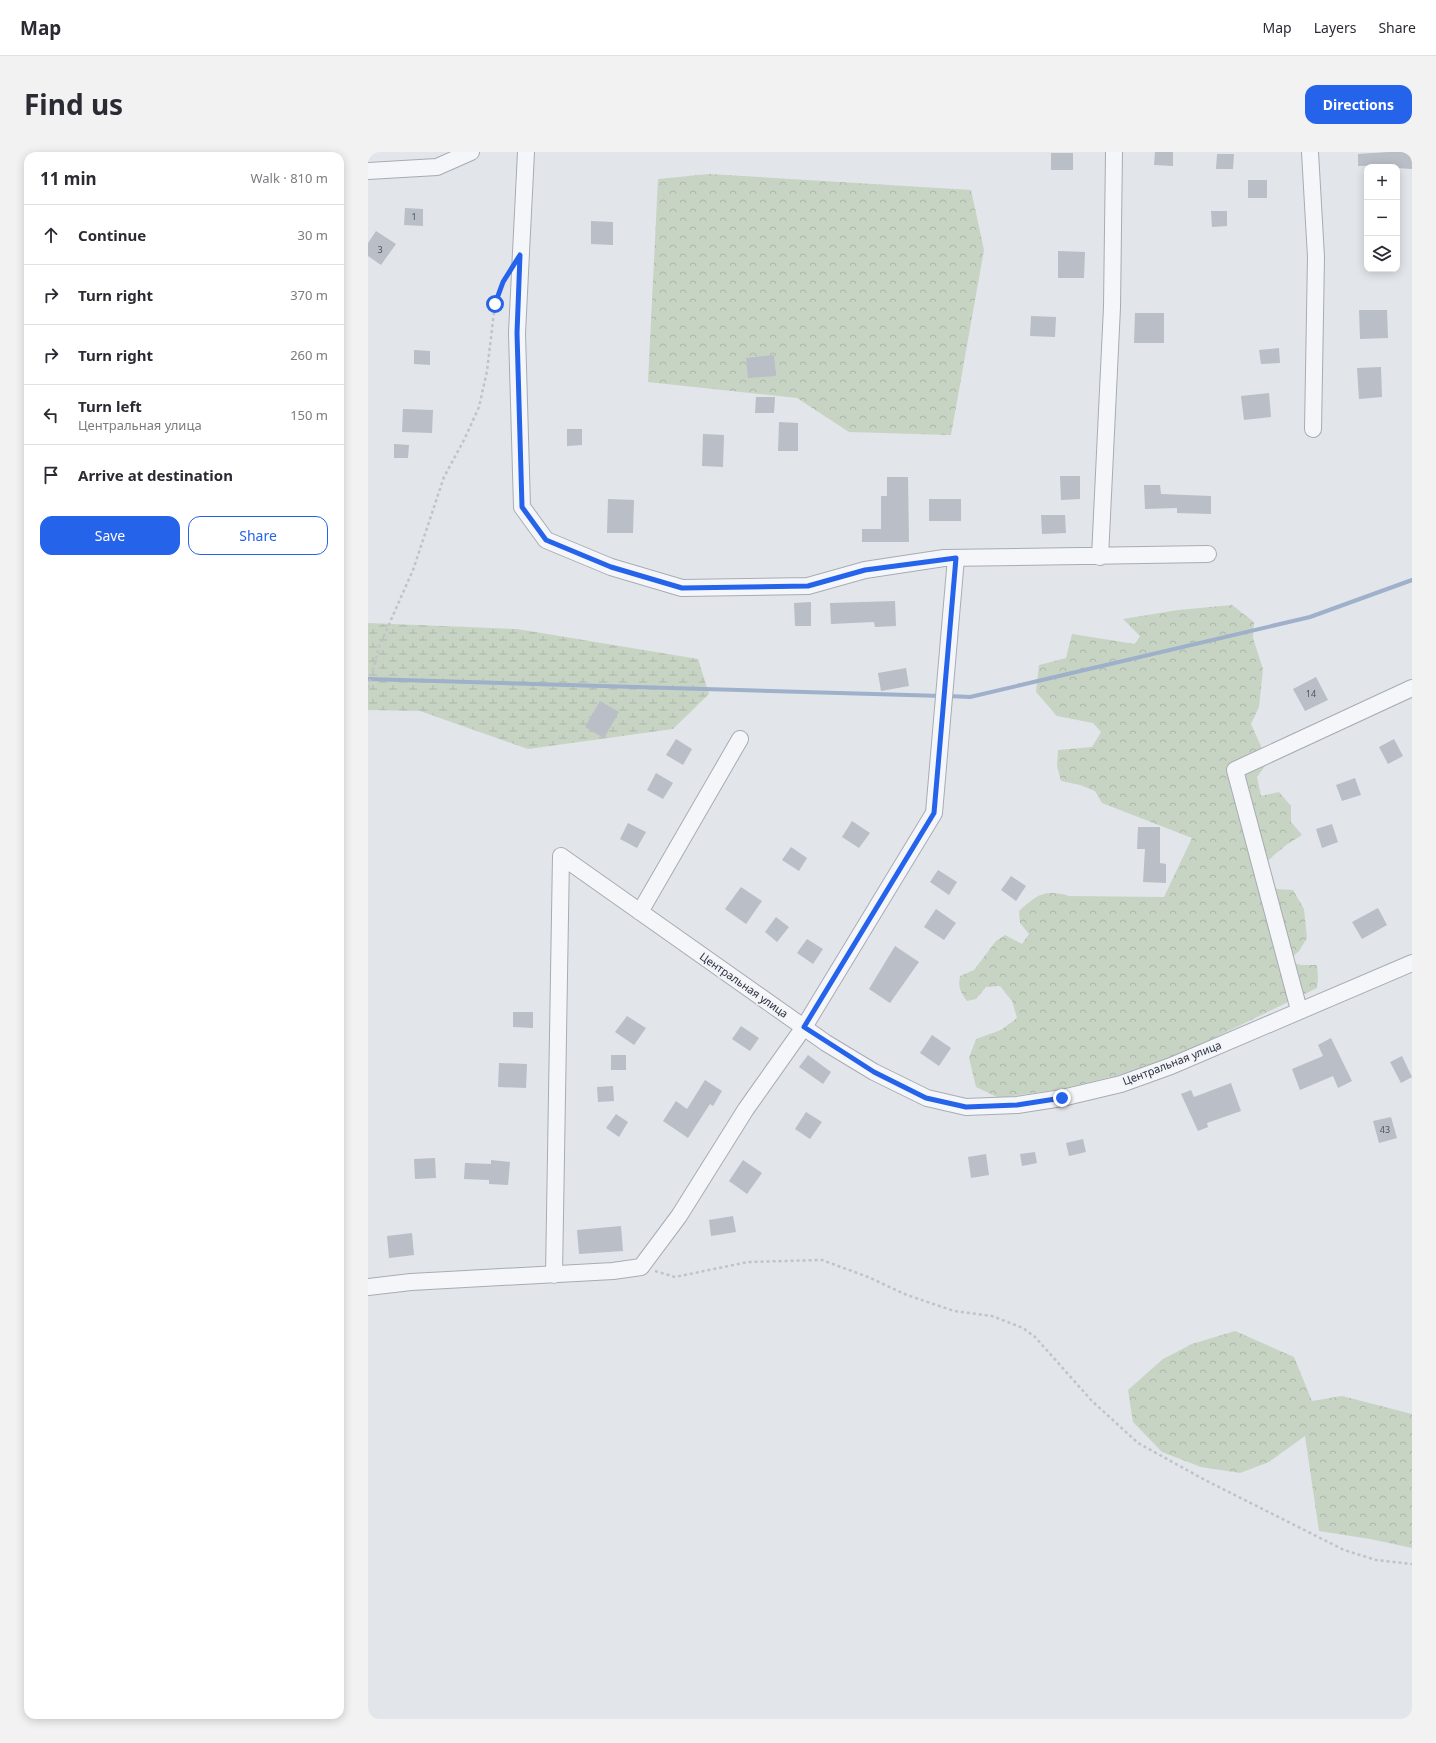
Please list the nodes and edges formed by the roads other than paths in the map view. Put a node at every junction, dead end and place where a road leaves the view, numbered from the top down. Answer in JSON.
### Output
{"nodes":[{"id":1,"x":471,"y":152,"type":"edge"},
{"id":2,"x":526,"y":152,"type":"edge"},
{"id":3,"x":1114,"y":152,"type":"edge"},
{"id":4,"x":1310,"y":152,"type":"edge"},
{"id":5,"x":368,"y":171,"type":"edge"},
{"id":6,"x":1313,"y":429,"type":"dead end"},
{"id":7,"x":1208,"y":554,"type":"dead end"},
{"id":8,"x":1100,"y":557,"type":"junction"},
{"id":9,"x":956,"y":558,"type":"junction"},
{"id":10,"x":1412,"y":688,"type":"edge"},
{"id":11,"x":740,"y":739,"type":"dead end"},
{"id":12,"x":640,"y":912,"type":"junction"},
{"id":13,"x":1412,"y":963,"type":"edge"},
{"id":14,"x":1299,"y":1010,"type":"junction"},
{"id":15,"x":804,"y":1027,"type":"junction"},
{"id":16,"x":554,"y":1275,"type":"junction"},
{"id":17,"x":368,"y":1287,"type":"edge"}],
"edges":[{"from":1,"to":5,"type":"street"},
{"from":2,"to":9,"type":"street"},
{"from":3,"to":8,"type":"street"},
{"from":4,"to":6,"type":"street"},
{"from":7,"to":8,"type":"street"},
{"from":8,"to":9,"type":"street"},
{"from":9,"to":15,"type":"street"},
{"from":10,"to":14,"type":"street"},
{"from":11,"to":12,"type":"street"},
{"from":12,"to":15,"type":"street","name":"Центральная улица"},
{"from":12,"to":16,"type":"street","name":"Центральная улица"},
{"from":13,"to":14,"type":"street","name":"Центральная улица"},
{"from":14,"to":15,"type":"street","name":"Центральная улица"},
{"from":15,"to":16,"type":"street"},
{"from":16,"to":17,"type":"street"}]}
